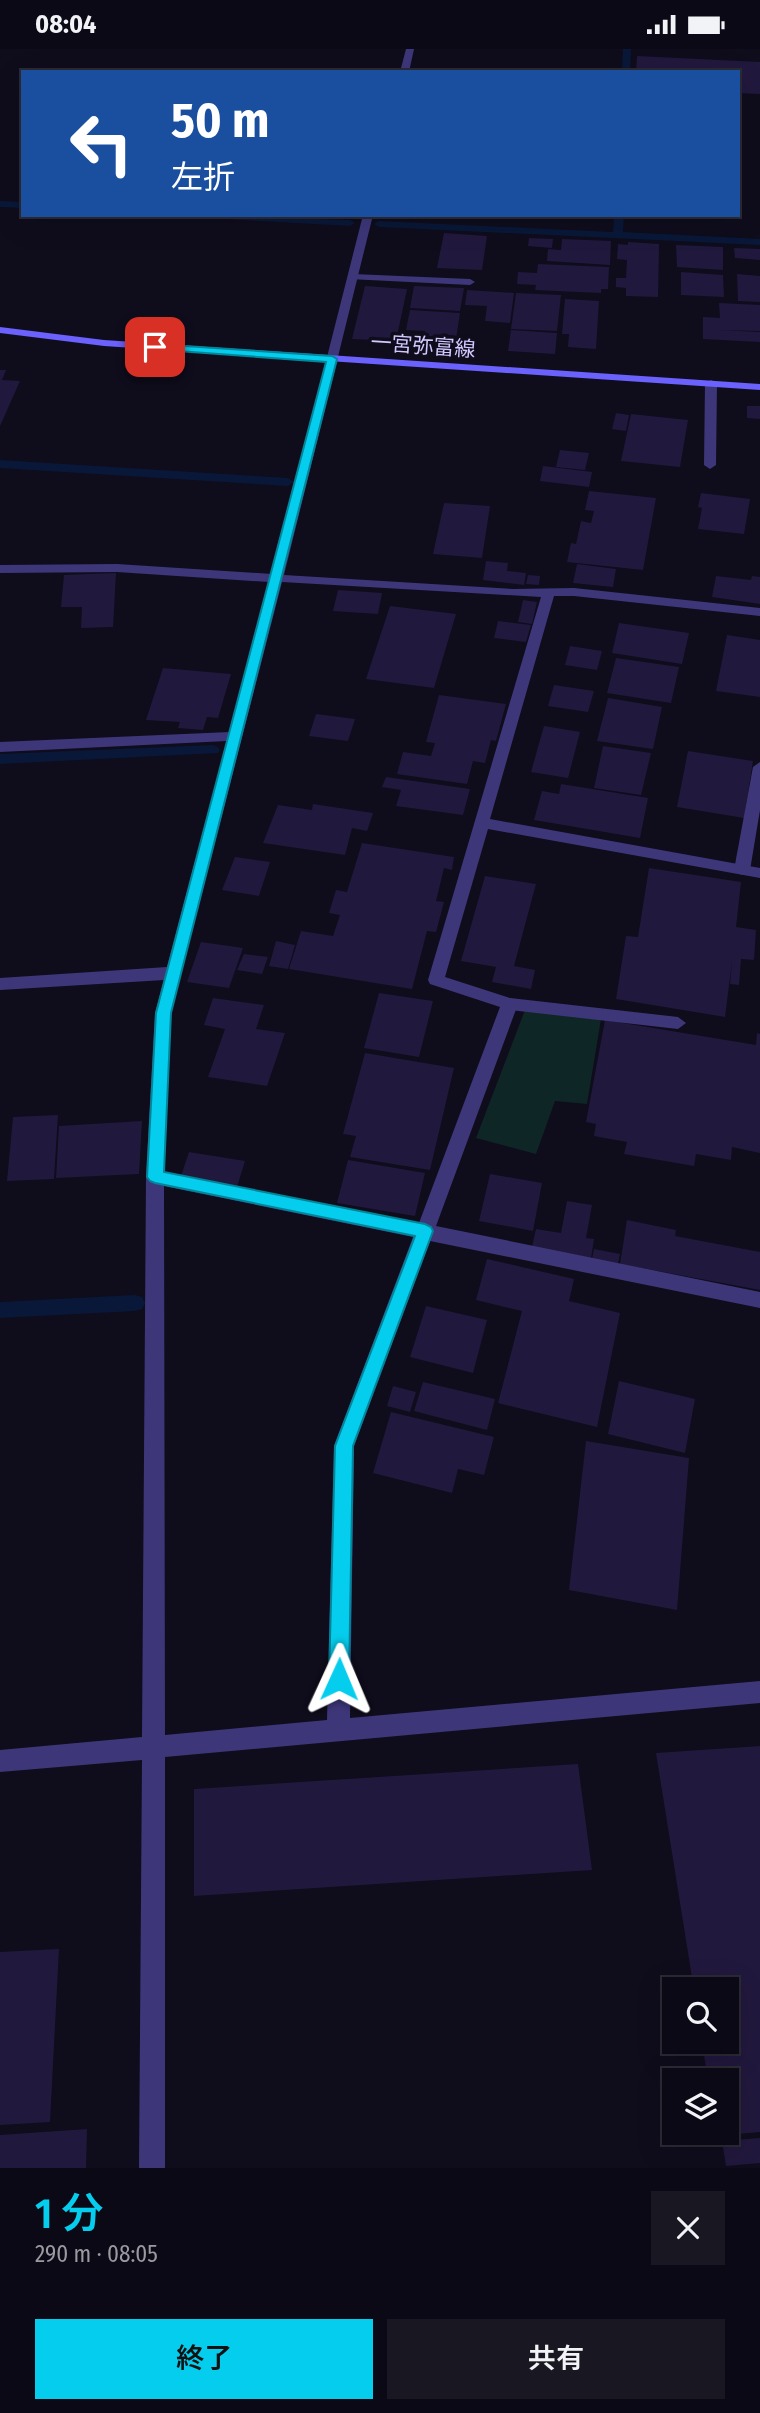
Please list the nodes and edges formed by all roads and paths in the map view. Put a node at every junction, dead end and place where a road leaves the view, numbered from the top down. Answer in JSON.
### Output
{"nodes":[{"id":1,"x":410,"y":49,"type":"edge"},
{"id":2,"x":405,"y":70,"type":"edge"},
{"id":3,"x":368,"y":217,"type":"edge"},
{"id":4,"x":353,"y":277,"type":"junction"},
{"id":5,"x":470,"y":282,"type":"dead end"},
{"id":6,"x":0,"y":330,"type":"edge"},
{"id":7,"x":332,"y":359,"type":"junction"},
{"id":8,"x":711,"y":383,"type":"junction"},
{"id":9,"x":760,"y":387,"type":"edge"},
{"id":10,"x":710,"y":465,"type":"dead end"},
{"id":11,"x":0,"y":569,"type":"edge"},
{"id":12,"x":277,"y":578,"type":"junction"},
{"id":13,"x":549,"y":593,"type":"junction"},
{"id":14,"x":760,"y":613,"type":"edge"},
{"id":15,"x":236,"y":736,"type":"junction"},
{"id":16,"x":0,"y":747,"type":"edge"},
{"id":17,"x":760,"y":767,"type":"edge"},
{"id":18,"x":482,"y":823,"type":"junction"},
{"id":19,"x":742,"y":870,"type":"junction"},
{"id":20,"x":760,"y":873,"type":"edge"},
{"id":21,"x":174,"y":973,"type":"junction"},
{"id":22,"x":0,"y":984,"type":"edge"},
{"id":23,"x":509,"y":1004,"type":"junction"},
{"id":24,"x":678,"y":1023,"type":"dead end"},
{"id":25,"x":155,"y":1177,"type":"junction"},
{"id":26,"x":425,"y":1231,"type":"junction"},
{"id":27,"x":760,"y":1300,"type":"edge"},
{"id":28,"x":760,"y":1692,"type":"edge"},
{"id":29,"x":338,"y":1731,"type":"junction"},
{"id":30,"x":155,"y":1748,"type":"junction"},
{"id":31,"x":0,"y":1761,"type":"edge"},
{"id":32,"x":152,"y":2168,"type":"edge"}],
"edges":[{"from":1,"to":2,"type":"street"},
{"from":3,"to":4,"type":"street"},
{"from":4,"to":5,"type":"street"},
{"from":4,"to":7,"type":"street"},
{"from":6,"to":7,"type":"main road","name":"一宮弥富線"},
{"from":7,"to":8,"type":"main road","name":"一宮弥富線"},
{"from":7,"to":12,"type":"street"},
{"from":8,"to":9,"type":"main road","name":"一宮弥富線"},
{"from":8,"to":10,"type":"street"},
{"from":11,"to":12,"type":"street"},
{"from":12,"to":13,"type":"street"},
{"from":12,"to":15,"type":"street"},
{"from":13,"to":14,"type":"street"},
{"from":13,"to":18,"type":"street"},
{"from":15,"to":16,"type":"street"},
{"from":15,"to":21,"type":"street"},
{"from":17,"to":19,"type":"street"},
{"from":18,"to":19,"type":"street"},
{"from":18,"to":23,"type":"street"},
{"from":19,"to":20,"type":"street"},
{"from":21,"to":22,"type":"street"},
{"from":21,"to":25,"type":"street"},
{"from":23,"to":24,"type":"street"},
{"from":23,"to":26,"type":"street"},
{"from":25,"to":26,"type":"street"},
{"from":25,"to":30,"type":"street"},
{"from":26,"to":27,"type":"street"},
{"from":26,"to":29,"type":"street"},
{"from":28,"to":29,"type":"street"},
{"from":29,"to":30,"type":"street"},
{"from":30,"to":31,"type":"street"},
{"from":30,"to":32,"type":"street"}]}
